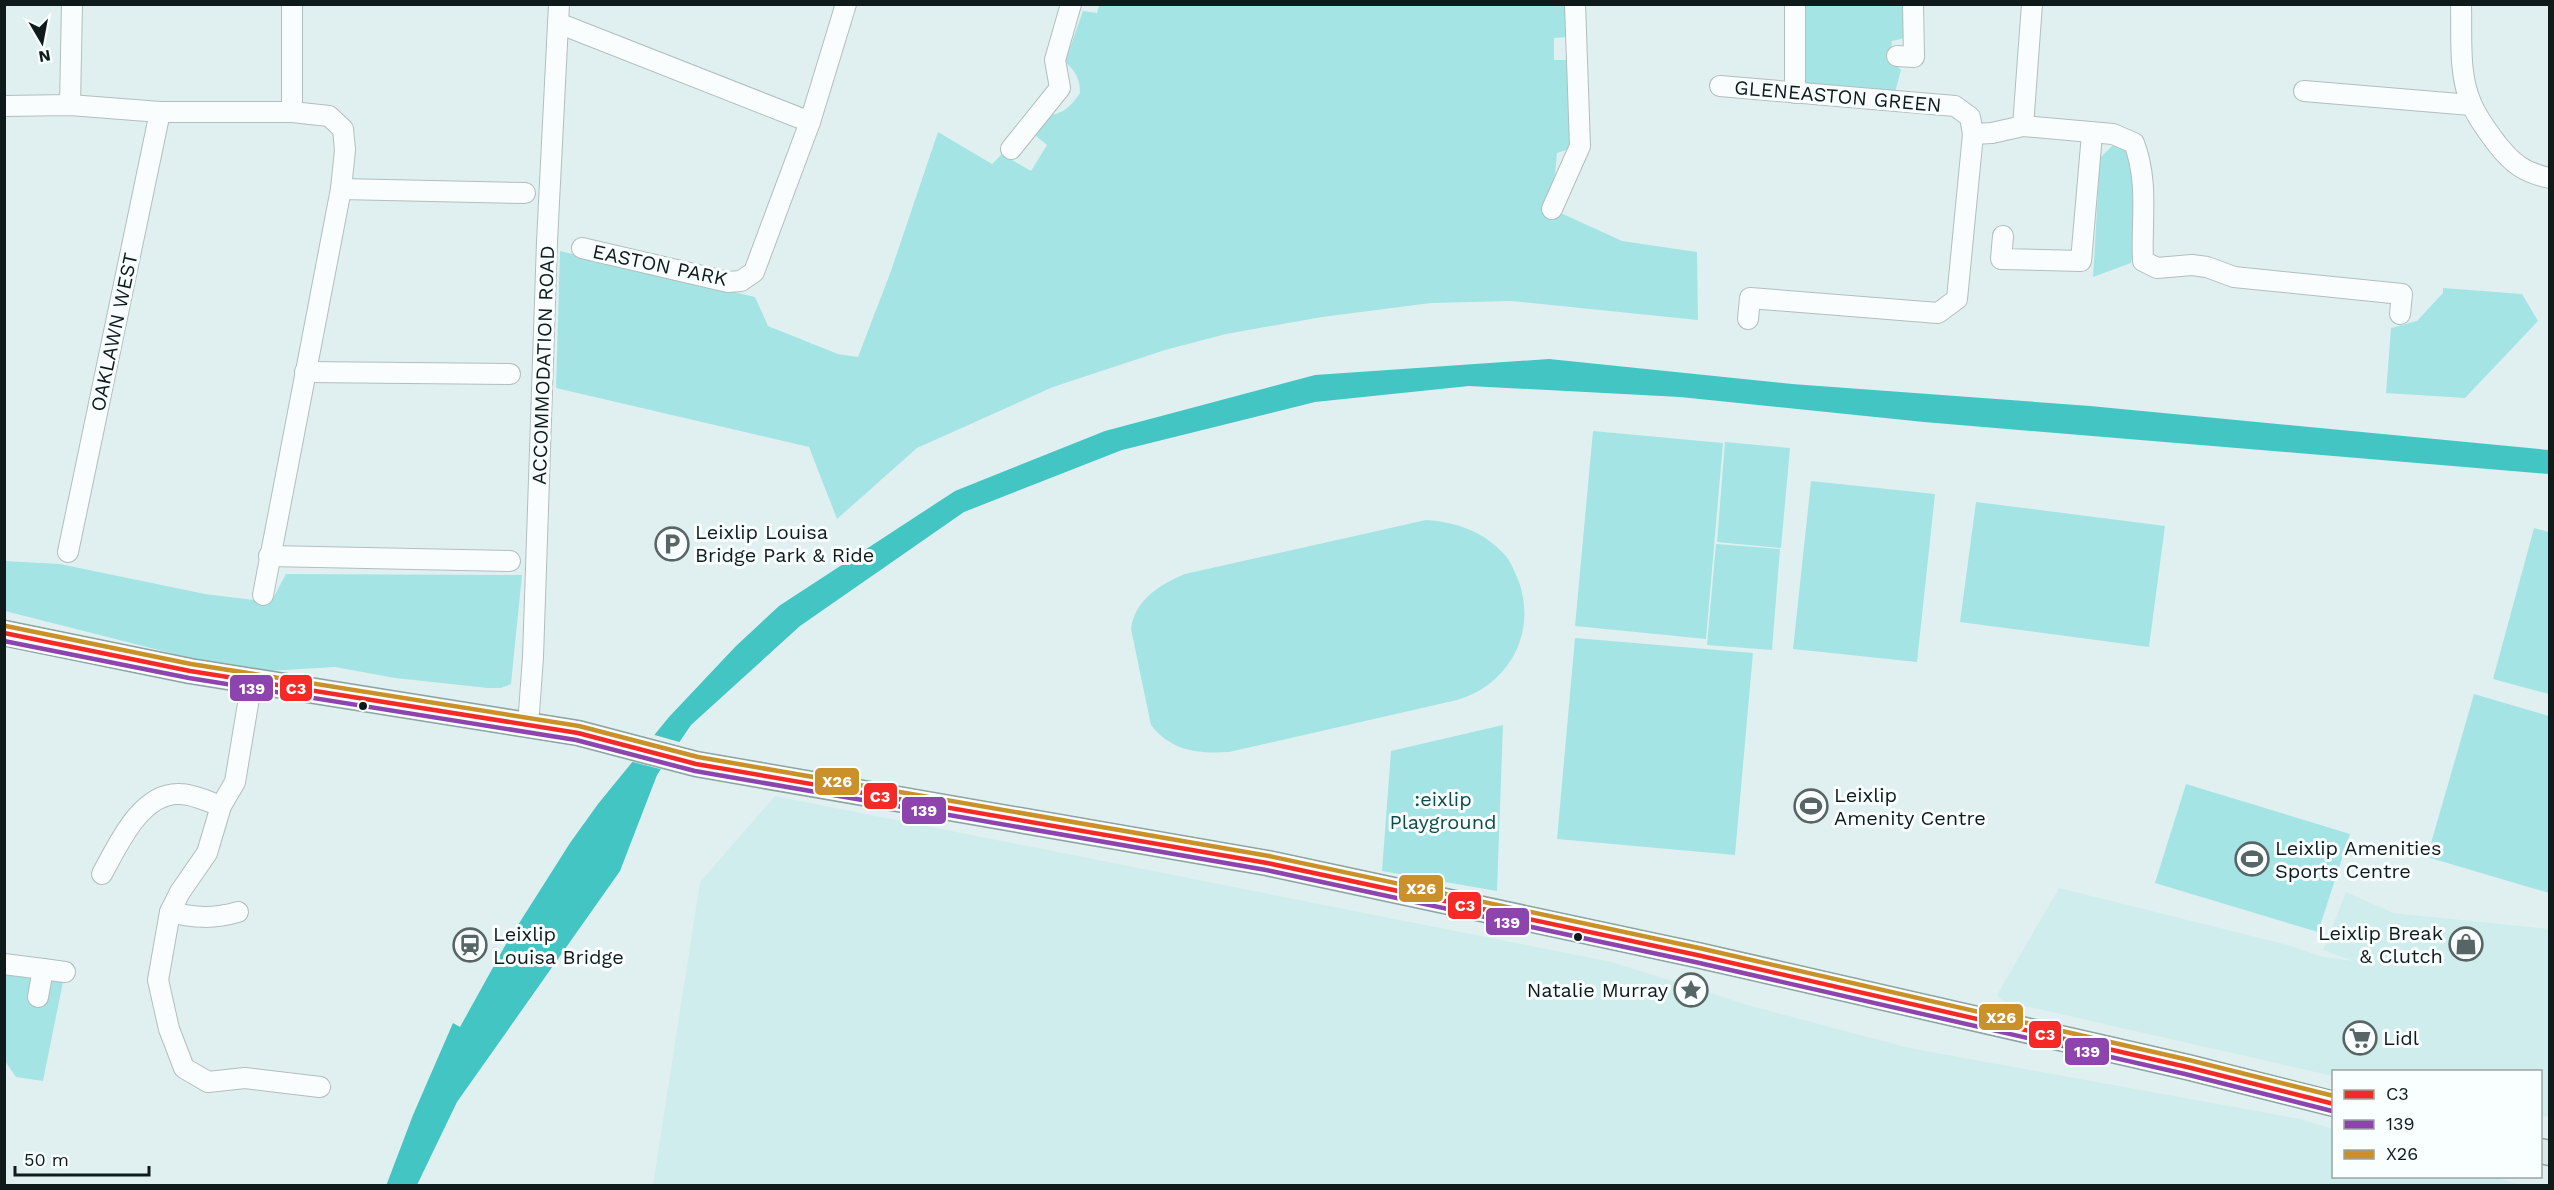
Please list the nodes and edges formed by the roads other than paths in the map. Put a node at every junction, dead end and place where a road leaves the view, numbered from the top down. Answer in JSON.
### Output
{"nodes":[{"id":1,"x":72,"y":4,"type":"edge"},
{"id":2,"x":292,"y":4,"type":"edge"},
{"id":3,"x":846,"y":4,"type":"edge"},
{"id":4,"x":1071,"y":4,"type":"edge"},
{"id":5,"x":1575,"y":4,"type":"edge"},
{"id":6,"x":1796,"y":4,"type":"edge"},
{"id":7,"x":1913,"y":4,"type":"edge"},
{"id":8,"x":2032,"y":4,"type":"edge"},
{"id":9,"x":2461,"y":4,"type":"edge"},
{"id":10,"x":559,"y":14,"type":"edge"},
{"id":11,"x":1897,"y":56,"type":"dead end"},
{"id":12,"x":1720,"y":86,"type":"dead end"},
{"id":13,"x":2304,"y":91,"type":"dead end"},
{"id":14,"x":1795,"y":93,"type":"junction"},
{"id":15,"x":70,"y":105,"type":"junction"},
{"id":16,"x":2471,"y":105,"type":"junction"},
{"id":17,"x":4,"y":106,"type":"edge"},
{"id":18,"x":160,"y":112,"type":"junction"},
{"id":19,"x":292,"y":112,"type":"junction"},
{"id":20,"x":810,"y":122,"type":"junction"},
{"id":21,"x":2022,"y":126,"type":"junction"},
{"id":22,"x":1973,"y":134,"type":"junction"},
{"id":23,"x":2092,"y":134,"type":"junction"},
{"id":24,"x":1011,"y":149,"type":"dead end"},
{"id":25,"x":2550,"y":178,"type":"edge"},
{"id":26,"x":340,"y":189,"type":"junction"},
{"id":27,"x":525,"y":193,"type":"dead end"},
{"id":28,"x":1552,"y":209,"type":"dead end"},
{"id":29,"x":2003,"y":236,"type":"dead end"},
{"id":30,"x":582,"y":248,"type":"dead end"},
{"id":31,"x":2400,"y":314,"type":"dead end"},
{"id":32,"x":1748,"y":319,"type":"dead end"},
{"id":33,"x":305,"y":372,"type":"junction"},
{"id":34,"x":510,"y":374,"type":"dead end"},
{"id":35,"x":68,"y":552,"type":"dead end"},
{"id":36,"x":269,"y":556,"type":"junction"},
{"id":37,"x":510,"y":561,"type":"dead end"},
{"id":38,"x":263,"y":595,"type":"dead end"},
{"id":39,"x":4,"y":633,"type":"edge"},
{"id":40,"x":252,"y":680,"type":"junction"},
{"id":41,"x":528,"y":726,"type":"junction"},
{"id":42,"x":221,"y":806,"type":"junction"},
{"id":43,"x":102,"y":873,"type":"dead end"},
{"id":44,"x":170,"y":912,"type":"junction"},
{"id":45,"x":238,"y":912,"type":"dead end"},
{"id":46,"x":4,"y":964,"type":"edge"},
{"id":47,"x":43,"y":969,"type":"junction"},
{"id":48,"x":64,"y":972,"type":"dead end"},
{"id":49,"x":39,"y":997,"type":"dead end"},
{"id":50,"x":320,"y":1087,"type":"dead end"},
{"id":51,"x":2332,"y":1103,"type":"edge"}],
"edges":[{"from":1,"to":15,"type":"street"},
{"from":2,"to":19,"type":"street"},
{"from":3,"to":20,"type":"street","name":"EASTON PARK"},
{"from":4,"to":24,"type":"street"},
{"from":5,"to":28,"type":"street"},
{"from":6,"to":14,"type":"street"},
{"from":7,"to":11,"type":"street"},
{"from":8,"to":21,"type":"street"},
{"from":9,"to":16,"type":"street"},
{"from":10,"to":20,"type":"street"},
{"from":10,"to":41,"type":"street","name":"ACCOMMODATION ROAD"},
{"from":12,"to":14,"type":"street","name":"GLENEASTON GREEN"},
{"from":13,"to":16,"type":"street"},
{"from":14,"to":22,"type":"street","name":"GLENEASTON GREEN"},
{"from":15,"to":17,"type":"street"},
{"from":15,"to":18,"type":"street"},
{"from":16,"to":25,"type":"street"},
{"from":18,"to":19,"type":"street"},
{"from":18,"to":35,"type":"street","name":"OAKLAWN WEST"},
{"from":19,"to":26,"type":"street"},
{"from":20,"to":30,"type":"street","name":"EASTON PARK"},
{"from":21,"to":22,"type":"street"},
{"from":21,"to":23,"type":"street"},
{"from":22,"to":32,"type":"street"},
{"from":23,"to":29,"type":"street"},
{"from":23,"to":31,"type":"street"},
{"from":26,"to":27,"type":"street"},
{"from":26,"to":33,"type":"street"},
{"from":33,"to":34,"type":"street"},
{"from":33,"to":36,"type":"street"},
{"from":36,"to":37,"type":"street"},
{"from":36,"to":38,"type":"street"},
{"from":39,"to":40,"type":"main road"},
{"from":40,"to":41,"type":"main road"},
{"from":40,"to":42,"type":"street"},
{"from":41,"to":51,"type":"main road"},
{"from":42,"to":43,"type":"street"},
{"from":42,"to":44,"type":"street"},
{"from":44,"to":45,"type":"street"},
{"from":44,"to":50,"type":"street"},
{"from":46,"to":47,"type":"street"},
{"from":47,"to":48,"type":"street"},
{"from":47,"to":49,"type":"street"}]}
